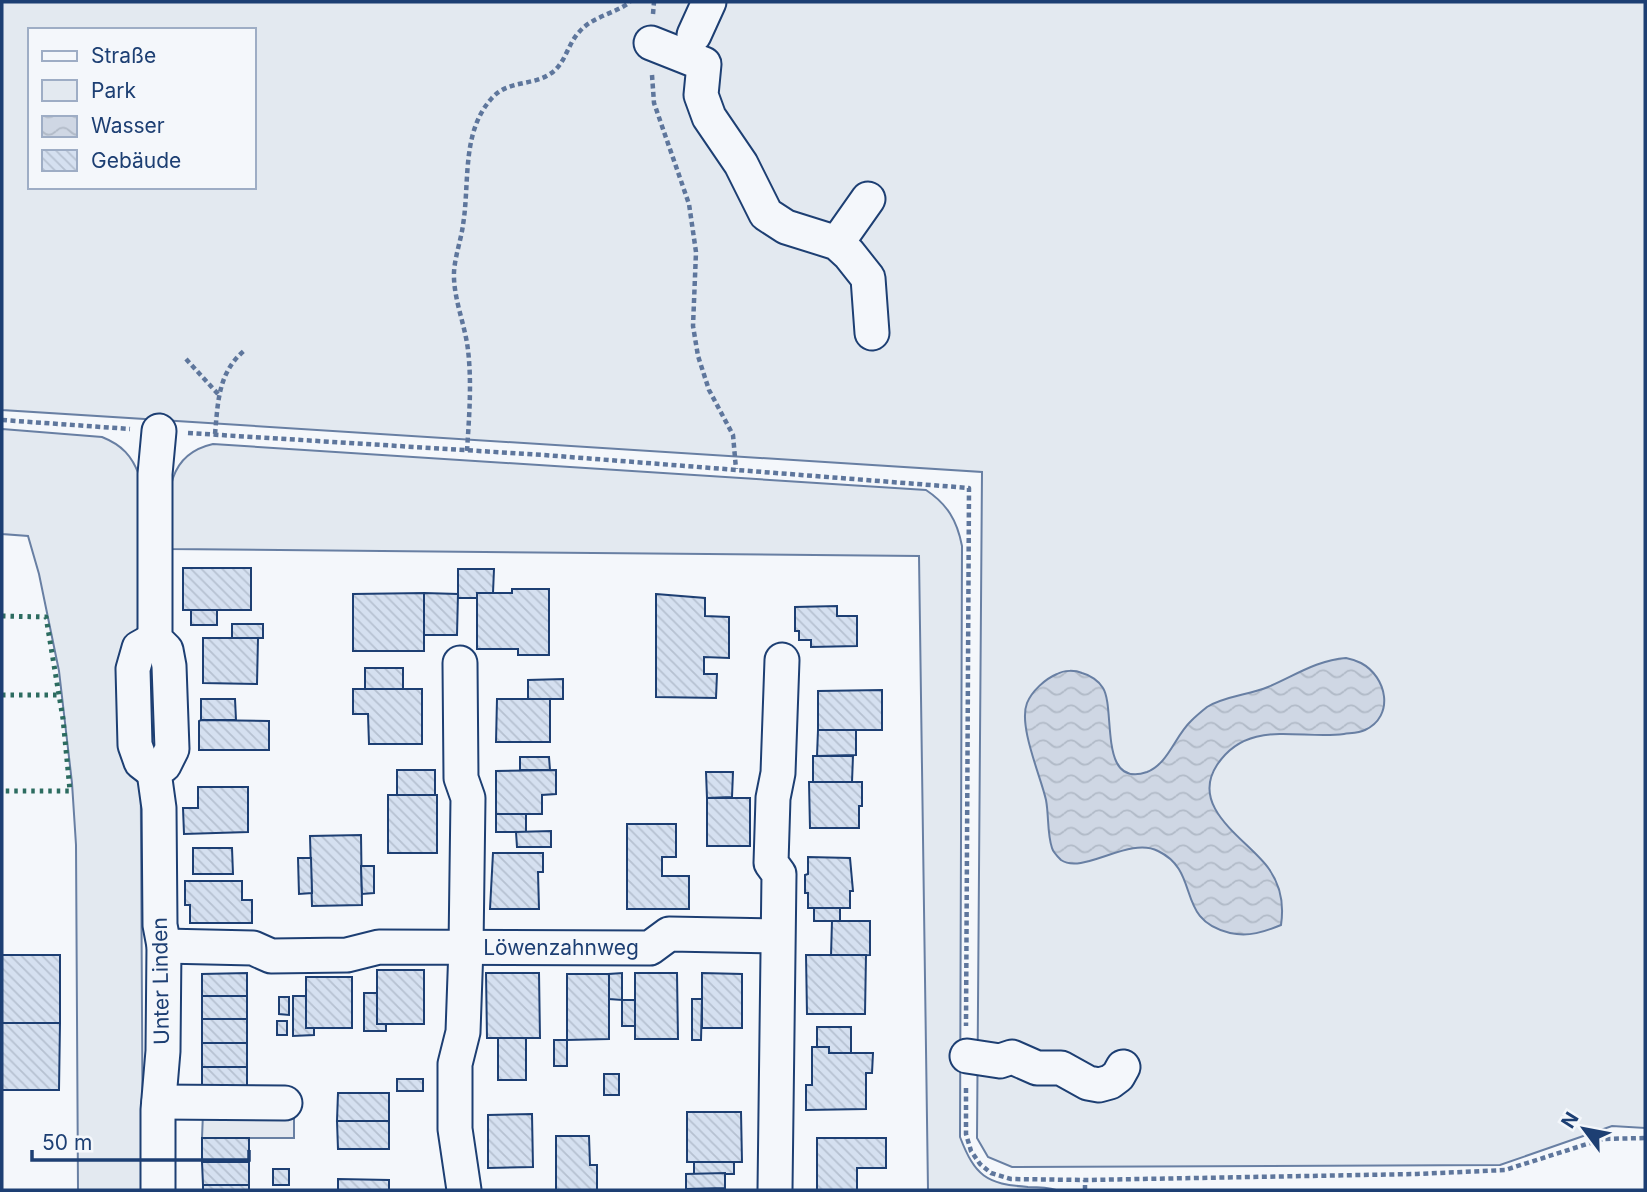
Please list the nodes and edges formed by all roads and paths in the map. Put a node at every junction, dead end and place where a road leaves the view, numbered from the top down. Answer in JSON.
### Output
{"nodes":[{"id":1,"x":630,"y":2,"type":"edge"},
{"id":2,"x":654,"y":2,"type":"edge"},
{"id":3,"x":709,"y":2,"type":"edge"},
{"id":4,"x":694,"y":36,"type":"dead end"},
{"id":5,"x":651,"y":43,"type":"junction"},
{"id":6,"x":868,"y":199,"type":"dead end"},
{"id":7,"x":837,"y":243,"type":"junction"},
{"id":8,"x":872,"y":333,"type":"dead end"},
{"id":9,"x":245,"y":350,"type":"dead end"},
{"id":10,"x":186,"y":359,"type":"dead end"},
{"id":11,"x":218,"y":394,"type":"junction"},
{"id":12,"x":2,"y":421,"type":"edge"},
{"id":13,"x":159,"y":432,"type":"junction"},
{"id":14,"x":215,"y":434,"type":"junction"},
{"id":15,"x":467,"y":451,"type":"junction"},
{"id":16,"x":736,"y":469,"type":"junction"},
{"id":17,"x":782,"y":660,"type":"dead end"},
{"id":18,"x":460,"y":663,"type":"dead end"},
{"id":19,"x":778,"y":936,"type":"junction"},
{"id":20,"x":164,"y":946,"type":"junction"},
{"id":21,"x":467,"y":947,"type":"junction"},
{"id":22,"x":967,"y":1056,"type":"junction"},
{"id":23,"x":1124,"y":1067,"type":"dead end"},
{"id":24,"x":159,"y":1102,"type":"junction"},
{"id":25,"x":285,"y":1103,"type":"dead end"},
{"id":26,"x":1645,"y":1138,"type":"edge"},
{"id":27,"x":1085,"y":1180,"type":"junction"},
{"id":28,"x":158,"y":1190,"type":"edge"},
{"id":29,"x":464,"y":1190,"type":"edge"},
{"id":30,"x":775,"y":1190,"type":"edge"},
{"id":31,"x":1085,"y":1190,"type":"edge"}],
"edges":[{"from":1,"to":15,"type":"path"},
{"from":2,"to":5,"type":"path"},
{"from":3,"to":4,"type":"street"},
{"from":5,"to":7,"type":"street"},
{"from":5,"to":16,"type":"path"},
{"from":6,"to":7,"type":"street"},
{"from":7,"to":8,"type":"street"},
{"from":9,"to":11,"type":"path"},
{"from":10,"to":11,"type":"path"},
{"from":11,"to":14,"type":"path"},
{"from":12,"to":13,"type":"path"},
{"from":13,"to":14,"type":"path"},
{"from":13,"to":20,"type":"street","name":"Unter Linden"},
{"from":14,"to":15,"type":"path"},
{"from":15,"to":16,"type":"path"},
{"from":16,"to":22,"type":"path"},
{"from":17,"to":19,"type":"street"},
{"from":18,"to":21,"type":"street","name":"Löwenzahnweg"},
{"from":19,"to":21,"type":"street","name":"Löwenzahnweg"},
{"from":19,"to":30,"type":"street"},
{"from":20,"to":21,"type":"street","name":"Löwenzahnweg"},
{"from":20,"to":24,"type":"street","name":"Unter Linden"},
{"from":21,"to":29,"type":"street","name":"Löwenzahnweg"},
{"from":22,"to":23,"type":"street"},
{"from":22,"to":27,"type":"path"},
{"from":24,"to":25,"type":"street"},
{"from":24,"to":28,"type":"street","name":"Unter Linden"},
{"from":26,"to":27,"type":"path"},
{"from":27,"to":31,"type":"path"}]}
